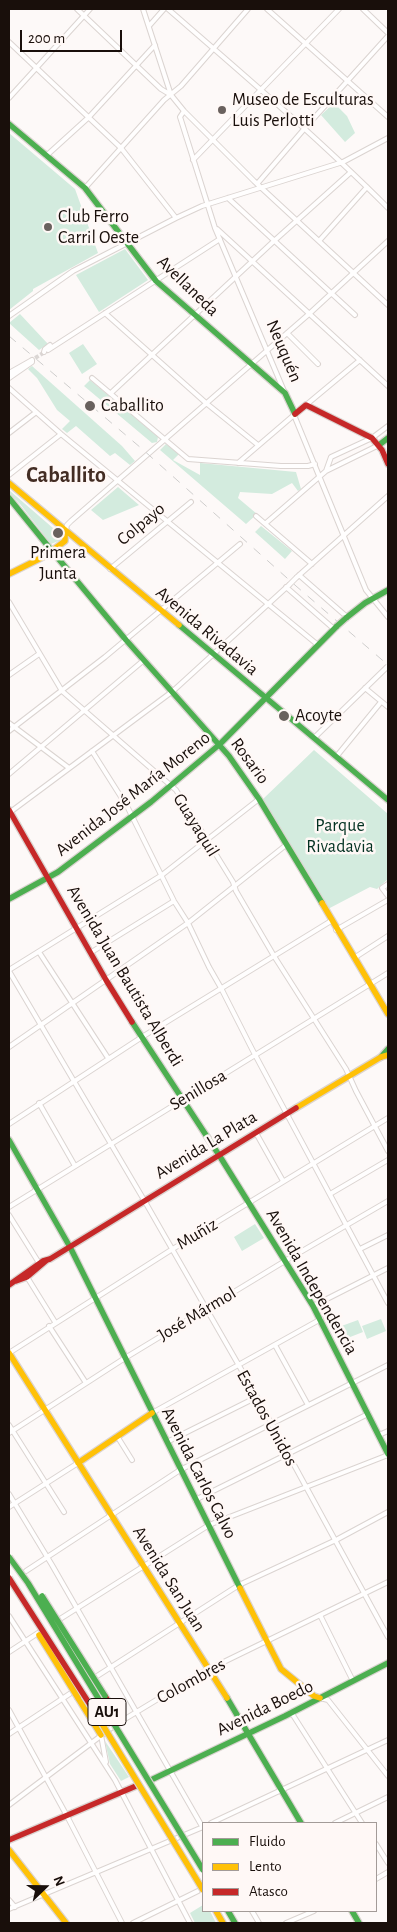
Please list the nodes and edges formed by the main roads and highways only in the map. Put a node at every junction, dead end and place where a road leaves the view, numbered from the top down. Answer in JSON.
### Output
{"nodes":[{"id":1,"x":9,"y":124,"type":"edge"},
{"id":2,"x":285,"y":393,"type":"joint"},
{"id":3,"x":388,"y":438,"type":"edge"},
{"id":4,"x":379,"y":445,"type":"junction"},
{"id":5,"x":388,"y":464,"type":"edge"},
{"id":6,"x":9,"y":483,"type":"edge"},
{"id":7,"x":9,"y":498,"type":"edge"},
{"id":8,"x":65,"y":532,"type":"junction"},
{"id":9,"x":52,"y":551,"type":"junction"},
{"id":10,"x":9,"y":574,"type":"edge"},
{"id":11,"x":388,"y":590,"type":"edge"},
{"id":12,"x":266,"y":699,"type":"junction"},
{"id":13,"x":220,"y":744,"type":"junction"},
{"id":14,"x":388,"y":800,"type":"edge"},
{"id":15,"x":9,"y":812,"type":"edge"},
{"id":16,"x":48,"y":878,"type":"junction"},
{"id":17,"x":9,"y":899,"type":"edge"},
{"id":18,"x":388,"y":1014,"type":"edge"},
{"id":19,"x":388,"y":1049,"type":"edge"},
{"id":20,"x":388,"y":1055,"type":"edge"},
{"id":21,"x":381,"y":1057,"type":"junction"},
{"id":22,"x":9,"y":1140,"type":"edge"},
{"id":23,"x":219,"y":1155,"type":"junction"},
{"id":24,"x":70,"y":1247,"type":"junction"},
{"id":25,"x":47,"y":1260,"type":"junction"},
{"id":26,"x":40,"y":1263,"type":"junction"},
{"id":27,"x":28,"y":1276,"type":"junction"},
{"id":28,"x":12,"y":1284,"type":"edge"},
{"id":29,"x":9,"y":1353,"type":"edge"},
{"id":30,"x":151,"y":1414,"type":"junction"},
{"id":31,"x":388,"y":1454,"type":"edge"},
{"id":32,"x":78,"y":1463,"type":"junction"},
{"id":33,"x":9,"y":1557,"type":"edge"},
{"id":34,"x":9,"y":1579,"type":"edge"},
{"id":35,"x":28,"y":1583,"type":"junction"},
{"id":36,"x":388,"y":1663,"type":"edge"},
{"id":37,"x":320,"y":1698,"type":"junction"},
{"id":38,"x":120,"y":1722,"type":"road end"},
{"id":39,"x":249,"y":1733,"type":"junction"},
{"id":40,"x":101,"y":1735,"type":"road end"},
{"id":41,"x":154,"y":1778,"type":"dead end"},
{"id":42,"x":136,"y":1786,"type":"dead end"},
{"id":43,"x":300,"y":1822,"type":"edge"},
{"id":44,"x":9,"y":1840,"type":"edge"},
{"id":45,"x":9,"y":1850,"type":"edge"},
{"id":46,"x":202,"y":1868,"type":"edge"},
{"id":47,"x":200,"y":1890,"type":"edge"},
{"id":48,"x":217,"y":1912,"type":"edge"},
{"id":49,"x":229,"y":1912,"type":"edge"},
{"id":50,"x":353,"y":1912,"type":"edge"},
{"id":51,"x":66,"y":1923,"type":"edge"},
{"id":52,"x":223,"y":1923,"type":"edge"},
{"id":53,"x":235,"y":1923,"type":"edge"},
{"id":54,"x":359,"y":1923,"type":"edge"}],
"edges":[{"from":1,"to":2,"type":"main road","name":"Avellaneda"},
{"from":2,"to":4,"type":"main road","name":"Neuquén"},
{"from":3,"to":4,"type":"main road"},
{"from":4,"to":5,"type":"main road"},
{"from":6,"to":8,"type":"main road","name":"Avenida Rivadavia"},
{"from":7,"to":9,"type":"main road"},
{"from":8,"to":9,"type":"main road"},
{"from":8,"to":12,"type":"main road","name":"Avenida Rivadavia"},
{"from":9,"to":10,"type":"main road"},
{"from":9,"to":13,"type":"main road","name":"Rosario"},
{"from":11,"to":12,"type":"main road","name":"Avenida José María Moreno","bridge":true},
{"from":12,"to":13,"type":"main road","name":"Avenida José María Moreno"},
{"from":12,"to":14,"type":"main road","name":"Avenida Rivadavia"},
{"from":13,"to":16,"type":"main road","name":"Avenida José María Moreno"},
{"from":13,"to":18,"type":"main road","name":"Rosario"},
{"from":15,"to":16,"type":"main road","name":"Avenida Juan Bautista Alberdi"},
{"from":16,"to":17,"type":"main road","name":"Avenida José María Moreno"},
{"from":16,"to":23,"type":"main road","name":"Avenida Juan Bautista Alberdi"},
{"from":19,"to":21,"type":"main road","name":"Avenida La Plata"},
{"from":20,"to":21,"type":"main road","name":"Avenida La Plata"},
{"from":21,"to":23,"type":"main road","name":"Avenida La Plata"},
{"from":22,"to":24,"type":"main road","name":"Avenida Carlos Calvo"},
{"from":23,"to":24,"type":"main road","name":"Avenida La Plata"},
{"from":23,"to":31,"type":"main road","name":"Avenida Independencia"},
{"from":24,"to":25,"type":"main road","name":"Avenida La Plata"},
{"from":24,"to":30,"type":"main road","name":"Avenida Carlos Calvo"},
{"from":25,"to":26,"type":"main road","name":"Avenida La Plata"},
{"from":25,"to":27,"type":"main road","name":"Avenida La Plata"},
{"from":26,"to":27,"type":"main road"},
{"from":26,"to":28,"type":"main road","name":"Avenida La Plata"},
{"from":27,"to":28,"type":"main road","name":"Avenida La Plata"},
{"from":29,"to":32,"type":"main road","name":"Avenida San Juan"},
{"from":30,"to":32,"type":"main road"},
{"from":30,"to":37,"type":"main road","name":"Avenida Carlos Calvo"},
{"from":32,"to":39,"type":"main road","name":"Avenida San Juan"},
{"from":33,"to":35,"type":"main road","number":"AU1","bridge":true},
{"from":34,"to":40,"type":"main road","bridge":true},
{"from":34,"to":47,"type":"main road","number":"AU1","bridge":true},
{"from":35,"to":38,"type":"main road","bridge":true},
{"from":35,"to":46,"type":"main road","number":"AU1","bridge":true},
{"from":36,"to":37,"type":"main road","name":"Avenida Boedo"},
{"from":37,"to":39,"type":"main road","name":"Avenida Boedo"},
{"from":39,"to":41,"type":"main road","name":"Avenida Boedo"},
{"from":39,"to":43,"type":"main road","name":"Avenida San Juan"},
{"from":42,"to":44,"type":"main road"},
{"from":45,"to":51,"type":"main road"},
{"from":48,"to":52,"type":"main road"},
{"from":49,"to":53,"type":"main road"},
{"from":50,"to":54,"type":"main road"}]}
